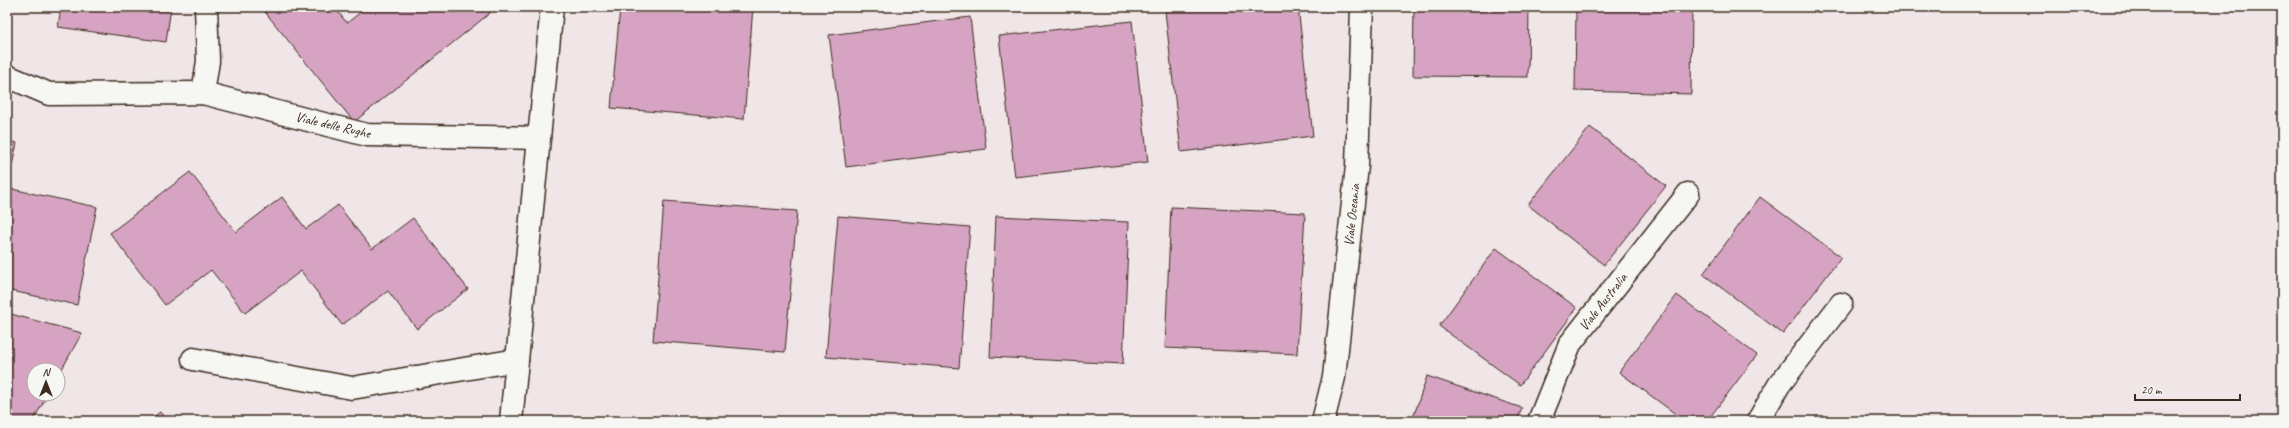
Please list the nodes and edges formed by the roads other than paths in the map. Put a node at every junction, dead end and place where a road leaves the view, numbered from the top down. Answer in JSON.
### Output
{"nodes":[{"id":1,"x":206,"y":7,"type":"edge"},
{"id":2,"x":552,"y":7,"type":"edge"},
{"id":3,"x":1362,"y":7,"type":"edge"},
{"id":4,"x":7,"y":76,"type":"edge"},
{"id":5,"x":203,"y":93,"type":"junction"},
{"id":6,"x":539,"y":138,"type":"junction"},
{"id":7,"x":1688,"y":194,"type":"dead end"},
{"id":8,"x":1841,"y":304,"type":"dead end"},
{"id":9,"x":193,"y":359,"type":"dead end"},
{"id":10,"x":517,"y":360,"type":"junction"},
{"id":11,"x":511,"y":421,"type":"edge"},
{"id":12,"x":1323,"y":421,"type":"edge"},
{"id":13,"x":1539,"y":421,"type":"edge"},
{"id":14,"x":1758,"y":421,"type":"edge"}],
"edges":[{"from":1,"to":5,"type":"street"},
{"from":2,"to":6,"type":"street"},
{"from":3,"to":12,"type":"street","name":"Viale Oceania"},
{"from":4,"to":5,"type":"street","name":"Viale delle Rughe"},
{"from":5,"to":6,"type":"street","name":"Viale delle Rughe"},
{"from":6,"to":10,"type":"street"},
{"from":7,"to":13,"type":"street","name":"Viale Australia"},
{"from":8,"to":14,"type":"street"},
{"from":9,"to":10,"type":"street"},
{"from":10,"to":11,"type":"street"}]}
